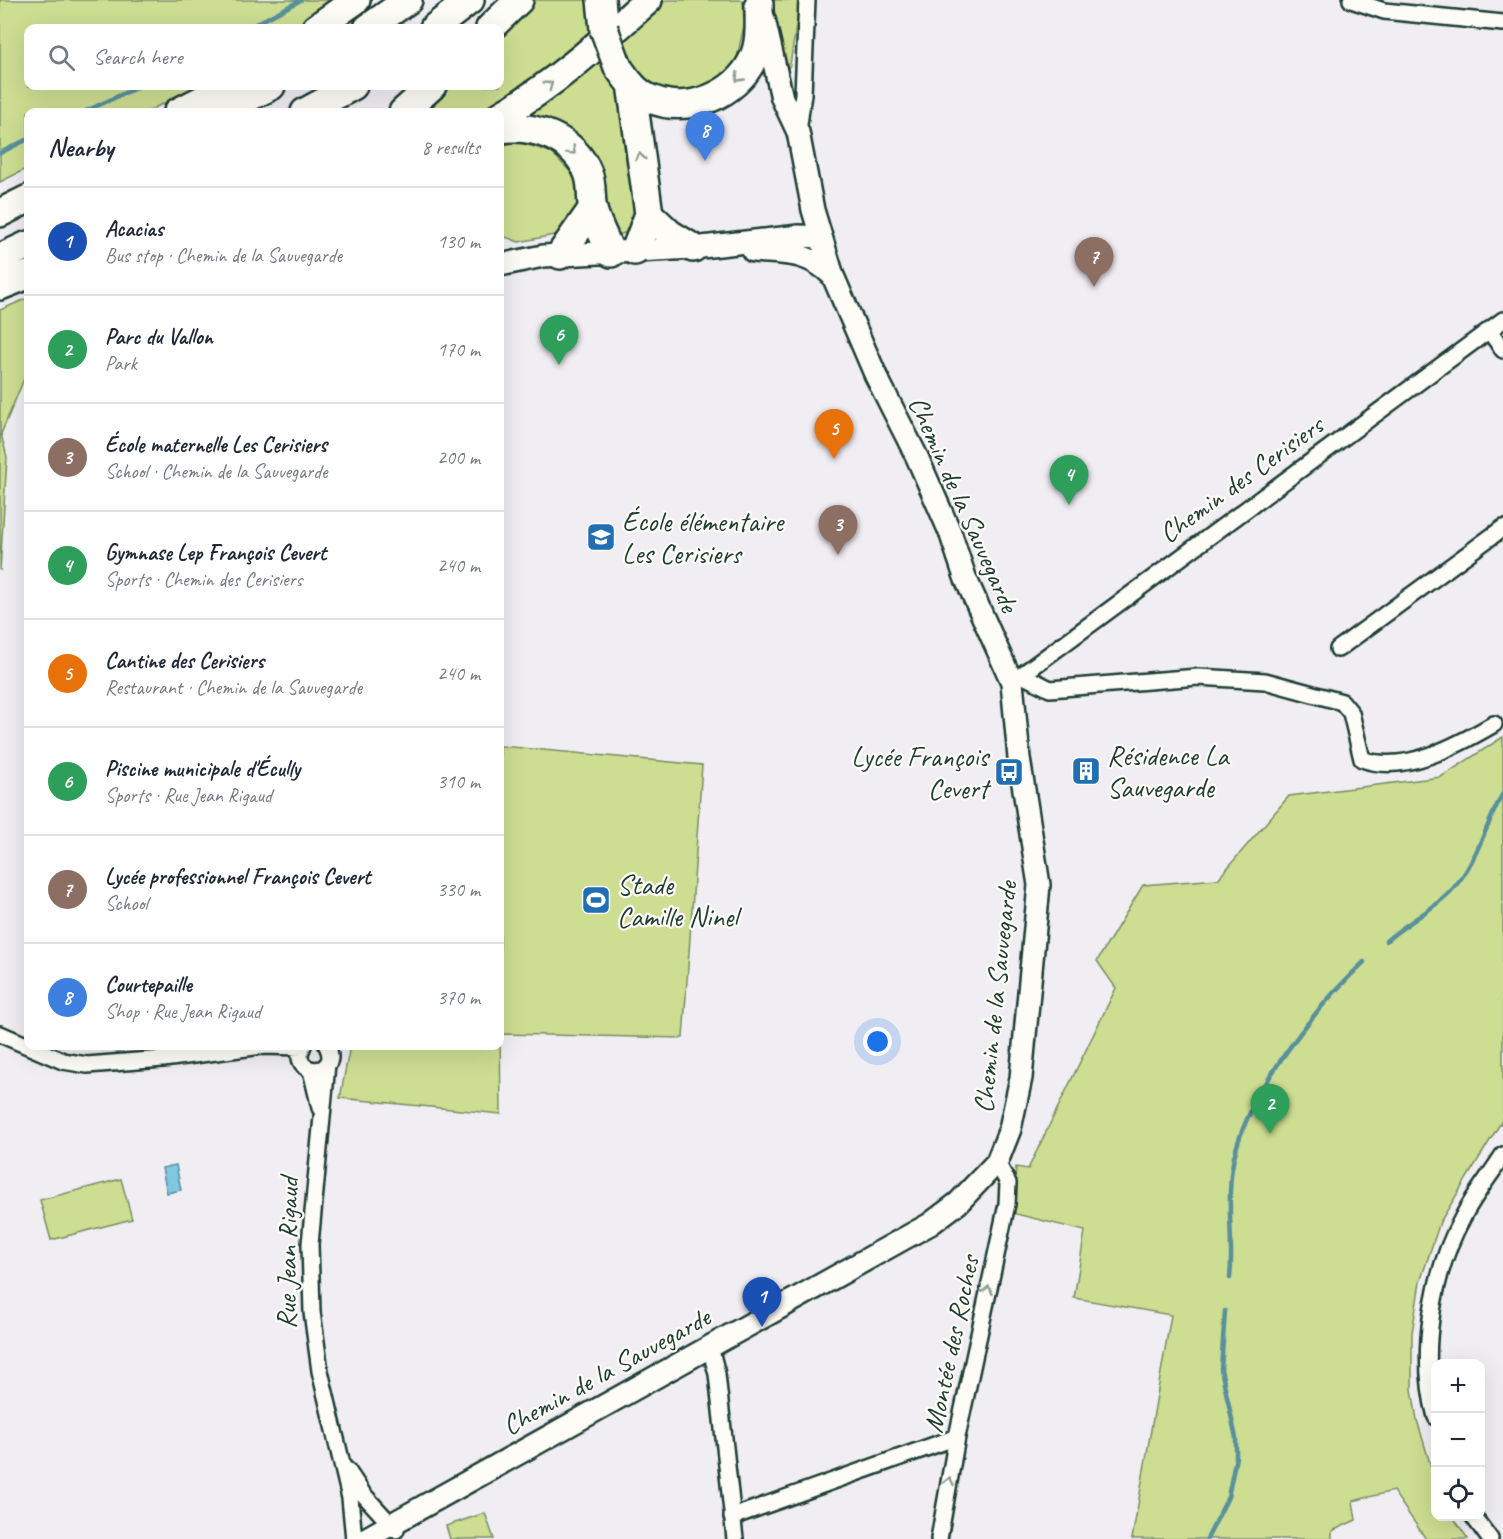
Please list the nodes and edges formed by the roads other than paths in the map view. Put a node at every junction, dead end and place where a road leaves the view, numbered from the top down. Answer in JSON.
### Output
{"nodes":[{"id":1,"x":356,"y":0,"type":"edge"},
{"id":2,"x":408,"y":0,"type":"edge"},
{"id":3,"x":470,"y":0,"type":"edge"},
{"id":4,"x":519,"y":0,"type":"edge"},
{"id":5,"x":601,"y":0,"type":"edge"},
{"id":6,"x":648,"y":0,"type":"edge"},
{"id":7,"x":807,"y":0,"type":"edge"},
{"id":8,"x":1351,"y":0,"type":"edge"},
{"id":9,"x":759,"y":4,"type":"joint"},
{"id":10,"x":1503,"y":22,"type":"edge"},
{"id":11,"x":322,"y":24,"type":"edge"},
{"id":12,"x":374,"y":24,"type":"edge"},
{"id":13,"x":439,"y":24,"type":"edge"},
{"id":14,"x":494,"y":24,"type":"edge"},
{"id":15,"x":624,"y":76,"type":"junction"},
{"id":16,"x":221,"y":90,"type":"edge"},
{"id":17,"x":263,"y":90,"type":"edge"},
{"id":18,"x":346,"y":90,"type":"edge"},
{"id":19,"x":428,"y":90,"type":"edge"},
{"id":20,"x":186,"y":108,"type":"edge"},
{"id":21,"x":228,"y":108,"type":"edge"},
{"id":22,"x":312,"y":108,"type":"edge"},
{"id":23,"x":407,"y":108,"type":"edge"},
{"id":24,"x":504,"y":114,"type":"edge"},
{"id":25,"x":504,"y":129,"type":"edge"},
{"id":26,"x":798,"y":132,"type":"junction"},
{"id":27,"x":24,"y":201,"type":"edge"},
{"id":28,"x":593,"y":208,"type":"junction"},
{"id":29,"x":0,"y":213,"type":"edge"},
{"id":30,"x":649,"y":214,"type":"junction"},
{"id":31,"x":820,"y":237,"type":"junction"},
{"id":32,"x":24,"y":247,"type":"edge"},
{"id":33,"x":693,"y":248,"type":"junction"},
{"id":34,"x":623,"y":252,"type":"junction"},
{"id":35,"x":560,"y":255,"type":"junction"},
{"id":36,"x":0,"y":258,"type":"edge"},
{"id":37,"x":504,"y":264,"type":"edge"},
{"id":38,"x":833,"y":276,"type":"junction"},
{"id":39,"x":24,"y":277,"type":"edge"},
{"id":40,"x":0,"y":286,"type":"edge"},
{"id":41,"x":1503,"y":320,"type":"edge"},
{"id":42,"x":1489,"y":330,"type":"junction"},
{"id":43,"x":1503,"y":350,"type":"edge"},
{"id":44,"x":1503,"y":528,"type":"edge"},
{"id":45,"x":1338,"y":649,"type":"dead end"},
{"id":46,"x":1017,"y":678,"type":"junction"},
{"id":47,"x":1494,"y":724,"type":"dead end"},
{"id":48,"x":0,"y":1034,"type":"edge"},
{"id":49,"x":24,"y":1044,"type":"edge"},
{"id":50,"x":37,"y":1050,"type":"edge"},
{"id":51,"x":231,"y":1050,"type":"edge"},
{"id":52,"x":270,"y":1050,"type":"edge"},
{"id":53,"x":301,"y":1050,"type":"edge"},
{"id":54,"x":329,"y":1050,"type":"edge"},
{"id":55,"x":327,"y":1064,"type":"junction"},
{"id":56,"x":307,"y":1068,"type":"junction"},
{"id":57,"x":321,"y":1113,"type":"junction"},
{"id":58,"x":1503,"y":1155,"type":"edge"},
{"id":59,"x":997,"y":1162,"type":"junction"},
{"id":60,"x":710,"y":1347,"type":"junction"},
{"id":61,"x":1435,"y":1413,"type":"edge"},
{"id":62,"x":957,"y":1437,"type":"junction"},
{"id":63,"x":342,"y":1463,"type":"junction"},
{"id":64,"x":732,"y":1517,"type":"junction"},
{"id":65,"x":1477,"y":1521,"type":"edge"},
{"id":66,"x":395,"y":1528,"type":"junction"},
{"id":67,"x":354,"y":1539,"type":"edge"},
{"id":68,"x":365,"y":1539,"type":"edge"},
{"id":69,"x":735,"y":1539,"type":"edge"},
{"id":70,"x":939,"y":1539,"type":"edge"},
{"id":71,"x":1490,"y":1539,"type":"edge"}],
"edges":[{"from":1,"to":11,"type":"highway"},
{"from":2,"to":12,"type":"highway"},
{"from":3,"to":13,"type":"highway"},
{"from":4,"to":14,"type":"highway"},
{"from":5,"to":15,"type":"highway","bridge":true},
{"from":24,"to":6,"type":"highway","one_way":true},
{"from":7,"to":26,"type":"street"},
{"from":8,"to":10,"type":"street"},
{"from":9,"to":15,"type":"highway","one_way":true},
{"from":9,"to":26,"type":"street","name":"Chemin de la Sauvegarde"},
{"from":30,"to":15,"type":"highway","one_way":true},
{"from":16,"to":20,"type":"highway"},
{"from":17,"to":21,"type":"highway"},
{"from":18,"to":22,"type":"highway"},
{"from":19,"to":23,"type":"highway"},
{"from":25,"to":28,"type":"highway","one_way":true},
{"from":26,"to":31,"type":"street","name":"Chemin de la Sauvegarde"},
{"from":27,"to":29,"type":"highway"},
{"from":28,"to":34,"type":"highway"},
{"from":28,"to":35,"type":"highway"},
{"from":30,"to":33,"type":"highway"},
{"from":30,"to":34,"type":"highway"},
{"from":31,"to":33,"type":"street"},
{"from":31,"to":38,"type":"street","name":"Chemin de la Sauvegarde"},
{"from":32,"to":36,"type":"highway"},
{"from":33,"to":34,"type":"street"},
{"from":33,"to":38,"type":"street"},
{"from":34,"to":35,"type":"street"},
{"from":35,"to":37,"type":"street"},
{"from":38,"to":46,"type":"street","name":"Chemin de la Sauvegarde"},
{"from":39,"to":40,"type":"highway"},
{"from":41,"to":42,"type":"street","name":"Chemin des Cerisiers"},
{"from":42,"to":43,"type":"street"},
{"from":42,"to":46,"type":"street","name":"Chemin des Cerisiers"},
{"from":44,"to":45,"type":"street"},
{"from":46,"to":47,"type":"street"},
{"from":46,"to":59,"type":"street","name":"Chemin de la Sauvegarde"},
{"from":48,"to":49,"type":"street"},
{"from":50,"to":51,"type":"street"},
{"from":52,"to":56,"type":"street"},
{"from":53,"to":56,"type":"street","name":"Rue Jean Rigaud"},
{"from":54,"to":55,"type":"street","name":"Rue Jean Rigaud"},
{"from":55,"to":56,"type":"street"},
{"from":55,"to":57,"type":"street","name":"Rue Jean Rigaud"},
{"from":56,"to":57,"type":"street","name":"Rue Jean Rigaud"},
{"from":57,"to":63,"type":"street","name":"Rue Jean Rigaud"},
{"from":58,"to":61,"type":"street"},
{"from":59,"to":60,"type":"street","name":"Chemin de la Sauvegarde"},
{"from":62,"to":59,"type":"street","name":"Montée des Roches","one_way":true},
{"from":60,"to":64,"type":"street"},
{"from":60,"to":66,"type":"street","name":"Chemin de la Sauvegarde"},
{"from":62,"to":64,"type":"street"},
{"from":70,"to":62,"type":"street","name":"Montée des Roches","one_way":true},
{"from":63,"to":66,"type":"street","name":"Rue Jean Rigaud"},
{"from":63,"to":67,"type":"street","name":"Rue Jean Rigaud"},
{"from":64,"to":69,"type":"street"},
{"from":65,"to":71,"type":"street"},
{"from":66,"to":68,"type":"street","name":"Chemin de la Sauvegarde"}]}
